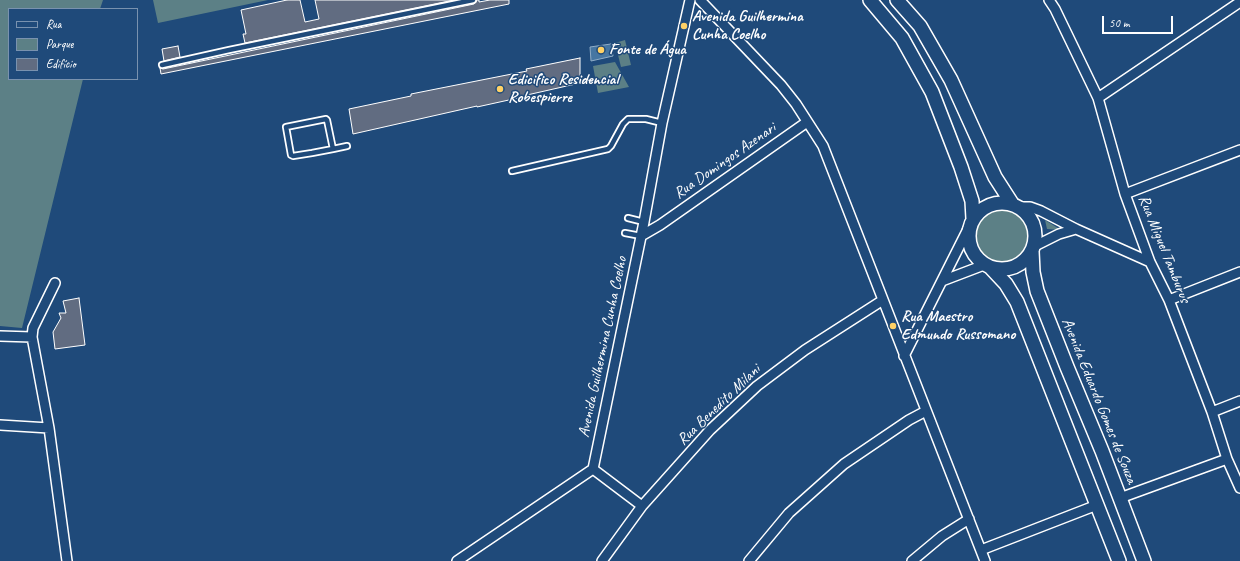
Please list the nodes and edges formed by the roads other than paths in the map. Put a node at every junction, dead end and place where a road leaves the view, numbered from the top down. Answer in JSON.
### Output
{"nodes":[{"id":1,"x":473,"y":0,"type":"edge"},
{"id":2,"x":690,"y":0,"type":"edge"},
{"id":3,"x":700,"y":0,"type":"edge"},
{"id":4,"x":870,"y":0,"type":"edge"},
{"id":5,"x":897,"y":0,"type":"edge"},
{"id":6,"x":1049,"y":0,"type":"edge"},
{"id":7,"x":1240,"y":2,"type":"edge"},
{"id":8,"x":920,"y":26,"type":"junction"},
{"id":9,"x":902,"y":38,"type":"junction"},
{"id":10,"x":162,"y":65,"type":"dead end"},
{"id":11,"x":1098,"y":98,"type":"junction"},
{"id":12,"x":807,"y":122,"type":"junction"},
{"id":13,"x":662,"y":123,"type":"junction"},
{"id":14,"x":347,"y":146,"type":"dead end"},
{"id":15,"x":333,"y":149,"type":"junction"},
{"id":16,"x":1240,"y":150,"type":"edge"},
{"id":17,"x":512,"y":171,"type":"dead end"},
{"id":18,"x":1125,"y":194,"type":"junction"},
{"id":19,"x":1014,"y":206,"type":"junction"},
{"id":20,"x":628,"y":218,"type":"dead end"},
{"id":21,"x":972,"y":221,"type":"junction"},
{"id":22,"x":644,"y":222,"type":"junction"},
{"id":23,"x":660,"y":225,"type":"junction"},
{"id":24,"x":1076,"y":229,"type":"junction"},
{"id":25,"x":625,"y":233,"type":"dead end"},
{"id":26,"x":641,"y":236,"type":"junction"},
{"id":27,"x":1032,"y":249,"type":"junction"},
{"id":28,"x":1150,"y":262,"type":"junction"},
{"id":29,"x":988,"y":266,"type":"junction"},
{"id":30,"x":1240,"y":272,"type":"edge"},
{"id":31,"x":942,"y":281,"type":"junction"},
{"id":32,"x":55,"y":283,"type":"dead end"},
{"id":33,"x":883,"y":300,"type":"junction"},
{"id":34,"x":1169,"y":300,"type":"junction"},
{"id":35,"x":0,"y":336,"type":"edge"},
{"id":36,"x":32,"y":337,"type":"junction"},
{"id":37,"x":904,"y":356,"type":"junction"},
{"id":38,"x":1067,"y":367,"type":"junction"},
{"id":39,"x":1046,"y":374,"type":"junction"},
{"id":40,"x":1240,"y":401,"type":"edge"},
{"id":41,"x":926,"y":411,"type":"junction"},
{"id":42,"x":1212,"y":412,"type":"junction"},
{"id":43,"x":0,"y":425,"type":"edge"},
{"id":44,"x":49,"y":428,"type":"junction"},
{"id":45,"x":1227,"y":459,"type":"junction"},
{"id":46,"x":593,"y":469,"type":"junction"},
{"id":47,"x":1240,"y":488,"type":"edge"},
{"id":48,"x":1120,"y":498,"type":"junction"},
{"id":49,"x":1097,"y":505,"type":"junction"},
{"id":50,"x":642,"y":506,"type":"junction"},
{"id":51,"x":969,"y":519,"type":"junction"},
{"id":52,"x":981,"y":550,"type":"junction"},
{"id":53,"x":67,"y":561,"type":"edge"},
{"id":54,"x":457,"y":561,"type":"edge"},
{"id":55,"x":602,"y":561,"type":"edge"},
{"id":56,"x":748,"y":561,"type":"edge"},
{"id":57,"x":912,"y":561,"type":"edge"},
{"id":58,"x":985,"y":561,"type":"edge"},
{"id":59,"x":1119,"y":561,"type":"edge"},
{"id":60,"x":1144,"y":561,"type":"edge"}],
"edges":[{"from":1,"to":10,"type":"lane"},
{"from":2,"to":13,"type":"street","name":"Avenida Guilhermina Cunha Coelho"},
{"from":3,"to":12,"type":"street"},
{"from":4,"to":9,"type":"street"},
{"from":5,"to":8,"type":"street"},
{"from":6,"to":11,"type":"street","name":"Rua Miguel Tamburus"},
{"from":7,"to":11,"type":"street"},
{"from":8,"to":9,"type":"street"},
{"from":8,"to":19,"type":"street"},
{"from":9,"to":21,"type":"street"},
{"from":11,"to":18,"type":"street","name":"Rua Miguel Tamburus"},
{"from":12,"to":23,"type":"street","name":"Rua Domingos Azenari"},
{"from":12,"to":33,"type":"street"},
{"from":13,"to":17,"type":"lane"},
{"from":13,"to":22,"type":"street","name":"Avenida Guilhermina Cunha Coelho"},
{"from":14,"to":15,"type":"lane"},
{"from":15,"to":15,"type":"lane"},
{"from":16,"to":18,"type":"street"},
{"from":18,"to":28,"type":"street","name":"Rua Miguel Tamburus"},
{"from":19,"to":21,"type":"street"},
{"from":19,"to":24,"type":"street"},
{"from":19,"to":27,"type":"street"},
{"from":20,"to":22,"type":"lane"},
{"from":21,"to":29,"type":"street"},
{"from":21,"to":31,"type":"street"},
{"from":22,"to":23,"type":"street"},
{"from":22,"to":26,"type":"street","name":"Avenida Guilhermina Cunha Coelho"},
{"from":23,"to":26,"type":"street","name":"Rua Domingos Azenari"},
{"from":24,"to":27,"type":"street"},
{"from":24,"to":28,"type":"street"},
{"from":25,"to":26,"type":"lane"},
{"from":26,"to":46,"type":"street","name":"Avenida Guilhermina Cunha Coelho"},
{"from":27,"to":29,"type":"street"},
{"from":27,"to":38,"type":"street","name":"Avenida Eduardo Gomes de Souza"},
{"from":28,"to":34,"type":"street","name":"Rua Miguel Tamburus"},
{"from":29,"to":31,"type":"street"},
{"from":29,"to":39,"type":"street"},
{"from":30,"to":34,"type":"street"},
{"from":31,"to":37,"type":"street"},
{"from":32,"to":36,"type":"street"},
{"from":33,"to":37,"type":"street"},
{"from":33,"to":50,"type":"street","name":"Rua Benedito Milani"},
{"from":34,"to":42,"type":"street","name":"Rua Miguel Tamburus"},
{"from":35,"to":36,"type":"street"},
{"from":36,"to":44,"type":"street"},
{"from":37,"to":41,"type":"street"},
{"from":38,"to":39,"type":"street"},
{"from":38,"to":48,"type":"street","name":"Avenida Eduardo Gomes de Souza"},
{"from":39,"to":49,"type":"street"},
{"from":40,"to":42,"type":"street"},
{"from":41,"to":51,"type":"street"},
{"from":41,"to":56,"type":"street"},
{"from":42,"to":45,"type":"street","name":"Rua Miguel Tamburus"},
{"from":43,"to":44,"type":"street"},
{"from":44,"to":53,"type":"street"},
{"from":45,"to":47,"type":"street","name":"Rua Miguel Tamburus"},
{"from":45,"to":48,"type":"street"},
{"from":46,"to":50,"type":"street"},
{"from":46,"to":54,"type":"street"},
{"from":48,"to":60,"type":"street","name":"Avenida Eduardo Gomes de Souza"},
{"from":49,"to":52,"type":"street"},
{"from":49,"to":59,"type":"street"},
{"from":50,"to":55,"type":"street","name":"Rua Benedito Milani"},
{"from":51,"to":52,"type":"street"},
{"from":51,"to":57,"type":"street"},
{"from":52,"to":58,"type":"street"}]}
